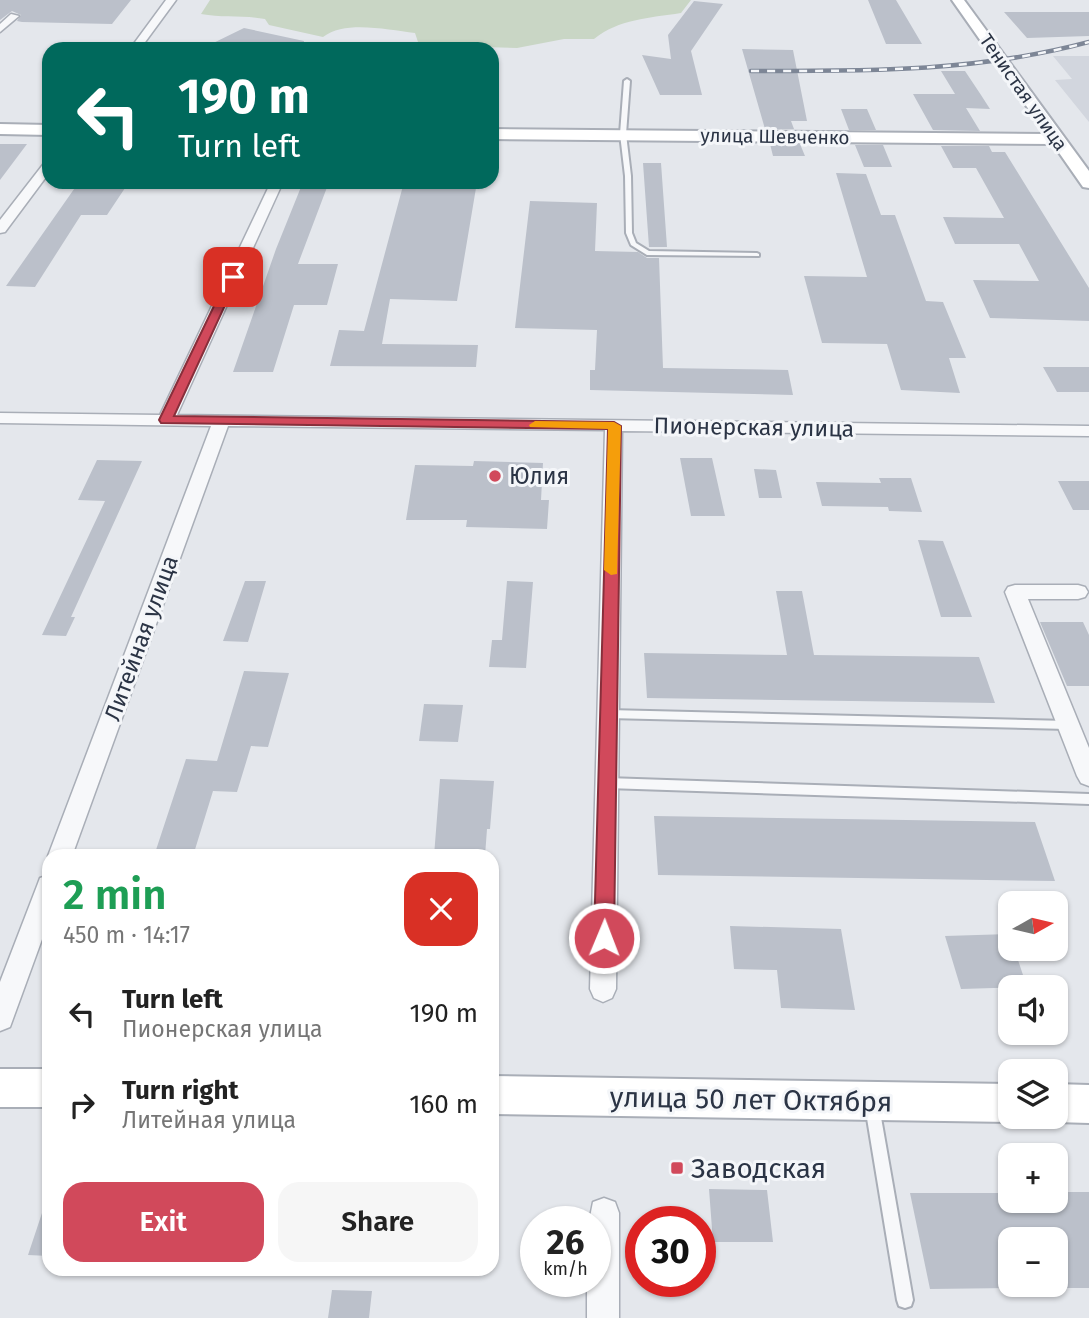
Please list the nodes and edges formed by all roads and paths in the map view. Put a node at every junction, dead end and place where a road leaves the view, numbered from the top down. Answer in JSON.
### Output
{"nodes":[{"id":1,"x":171,"y":0,"type":"edge"},
{"id":2,"x":958,"y":0,"type":"edge"},
{"id":3,"x":14,"y":16,"type":"dead end"},
{"id":4,"x":0,"y":29,"type":"edge"},
{"id":5,"x":140,"y":42,"type":"edge"},
{"id":6,"x":627,"y":81,"type":"dead end"},
{"id":7,"x":0,"y":130,"type":"edge"},
{"id":8,"x":42,"y":130,"type":"edge"},
{"id":9,"x":499,"y":134,"type":"edge"},
{"id":10,"x":623,"y":134,"type":"junction"},
{"id":11,"x":1058,"y":139,"type":"junction"},
{"id":12,"x":42,"y":174,"type":"edge"},
{"id":13,"x":1089,"y":183,"type":"edge"},
{"id":14,"x":274,"y":189,"type":"edge"},
{"id":15,"x":0,"y":229,"type":"edge"},
{"id":16,"x":757,"y":255,"type":"dead end"},
{"id":17,"x":0,"y":418,"type":"edge"},
{"id":18,"x":166,"y":420,"type":"junction"},
{"id":19,"x":221,"y":421,"type":"junction"},
{"id":20,"x":614,"y":426,"type":"junction"},
{"id":21,"x":1089,"y":431,"type":"edge"},
{"id":22,"x":1078,"y":592,"type":"dead end"},
{"id":23,"x":608,"y":714,"type":"junction"},
{"id":24,"x":1068,"y":725,"type":"junction"},
{"id":25,"x":1089,"y":776,"type":"edge"},
{"id":26,"x":607,"y":783,"type":"junction"},
{"id":27,"x":1089,"y":799,"type":"edge"},
{"id":28,"x":63,"y":849,"type":"edge"},
{"id":29,"x":42,"y":905,"type":"edge"},
{"id":30,"x":603,"y":989,"type":"dead end"},
{"id":31,"x":0,"y":1018,"type":"edge"},
{"id":32,"x":0,"y":1088,"type":"edge"},
{"id":33,"x":42,"y":1088,"type":"edge"},
{"id":34,"x":499,"y":1095,"type":"edge"},
{"id":35,"x":871,"y":1101,"type":"junction"},
{"id":36,"x":998,"y":1103,"type":"edge"},
{"id":37,"x":1068,"y":1103,"type":"edge"},
{"id":38,"x":1089,"y":1104,"type":"edge"},
{"id":39,"x":603,"y":1297,"type":"edge"},
{"id":40,"x":905,"y":1300,"type":"dead end"},
{"id":41,"x":603,"y":1318,"type":"edge"}],
"edges":[{"from":1,"to":5,"type":"street"},
{"from":2,"to":11,"type":"main road","name":"Тенистая улица"},
{"from":3,"to":4,"type":"street"},
{"from":6,"to":10,"type":"lane"},
{"from":7,"to":8,"type":"main road"},
{"from":9,"to":10,"type":"main road","name":"улица Шевченко"},
{"from":10,"to":11,"type":"main road","name":"улица Шевченко"},
{"from":10,"to":16,"type":"lane"},
{"from":11,"to":13,"type":"main road","name":"Тенистая улица"},
{"from":12,"to":15,"type":"street"},
{"from":14,"to":18,"type":"street"},
{"from":17,"to":18,"type":"street","name":"Пионерская улица"},
{"from":18,"to":19,"type":"street","name":"Пионерская улица"},
{"from":19,"to":20,"type":"street","name":"Пионерская улица"},
{"from":19,"to":28,"type":"street","name":"Литейная улица"},
{"from":20,"to":21,"type":"street","name":"Пионерская улица"},
{"from":20,"to":23,"type":"street"},
{"from":22,"to":24,"type":"street"},
{"from":23,"to":24,"type":"lane"},
{"from":23,"to":26,"type":"street"},
{"from":24,"to":25,"type":"street"},
{"from":26,"to":27,"type":"lane"},
{"from":26,"to":30,"type":"street"},
{"from":29,"to":31,"type":"street"},
{"from":32,"to":33,"type":"main road"},
{"from":34,"to":35,"type":"main road","name":"улица 50 лет Октября"},
{"from":35,"to":36,"type":"main road","name":"улица 50 лет Октября"},
{"from":35,"to":40,"type":"lane"},
{"from":37,"to":38,"type":"main road"},
{"from":39,"to":41,"type":"street"}]}
